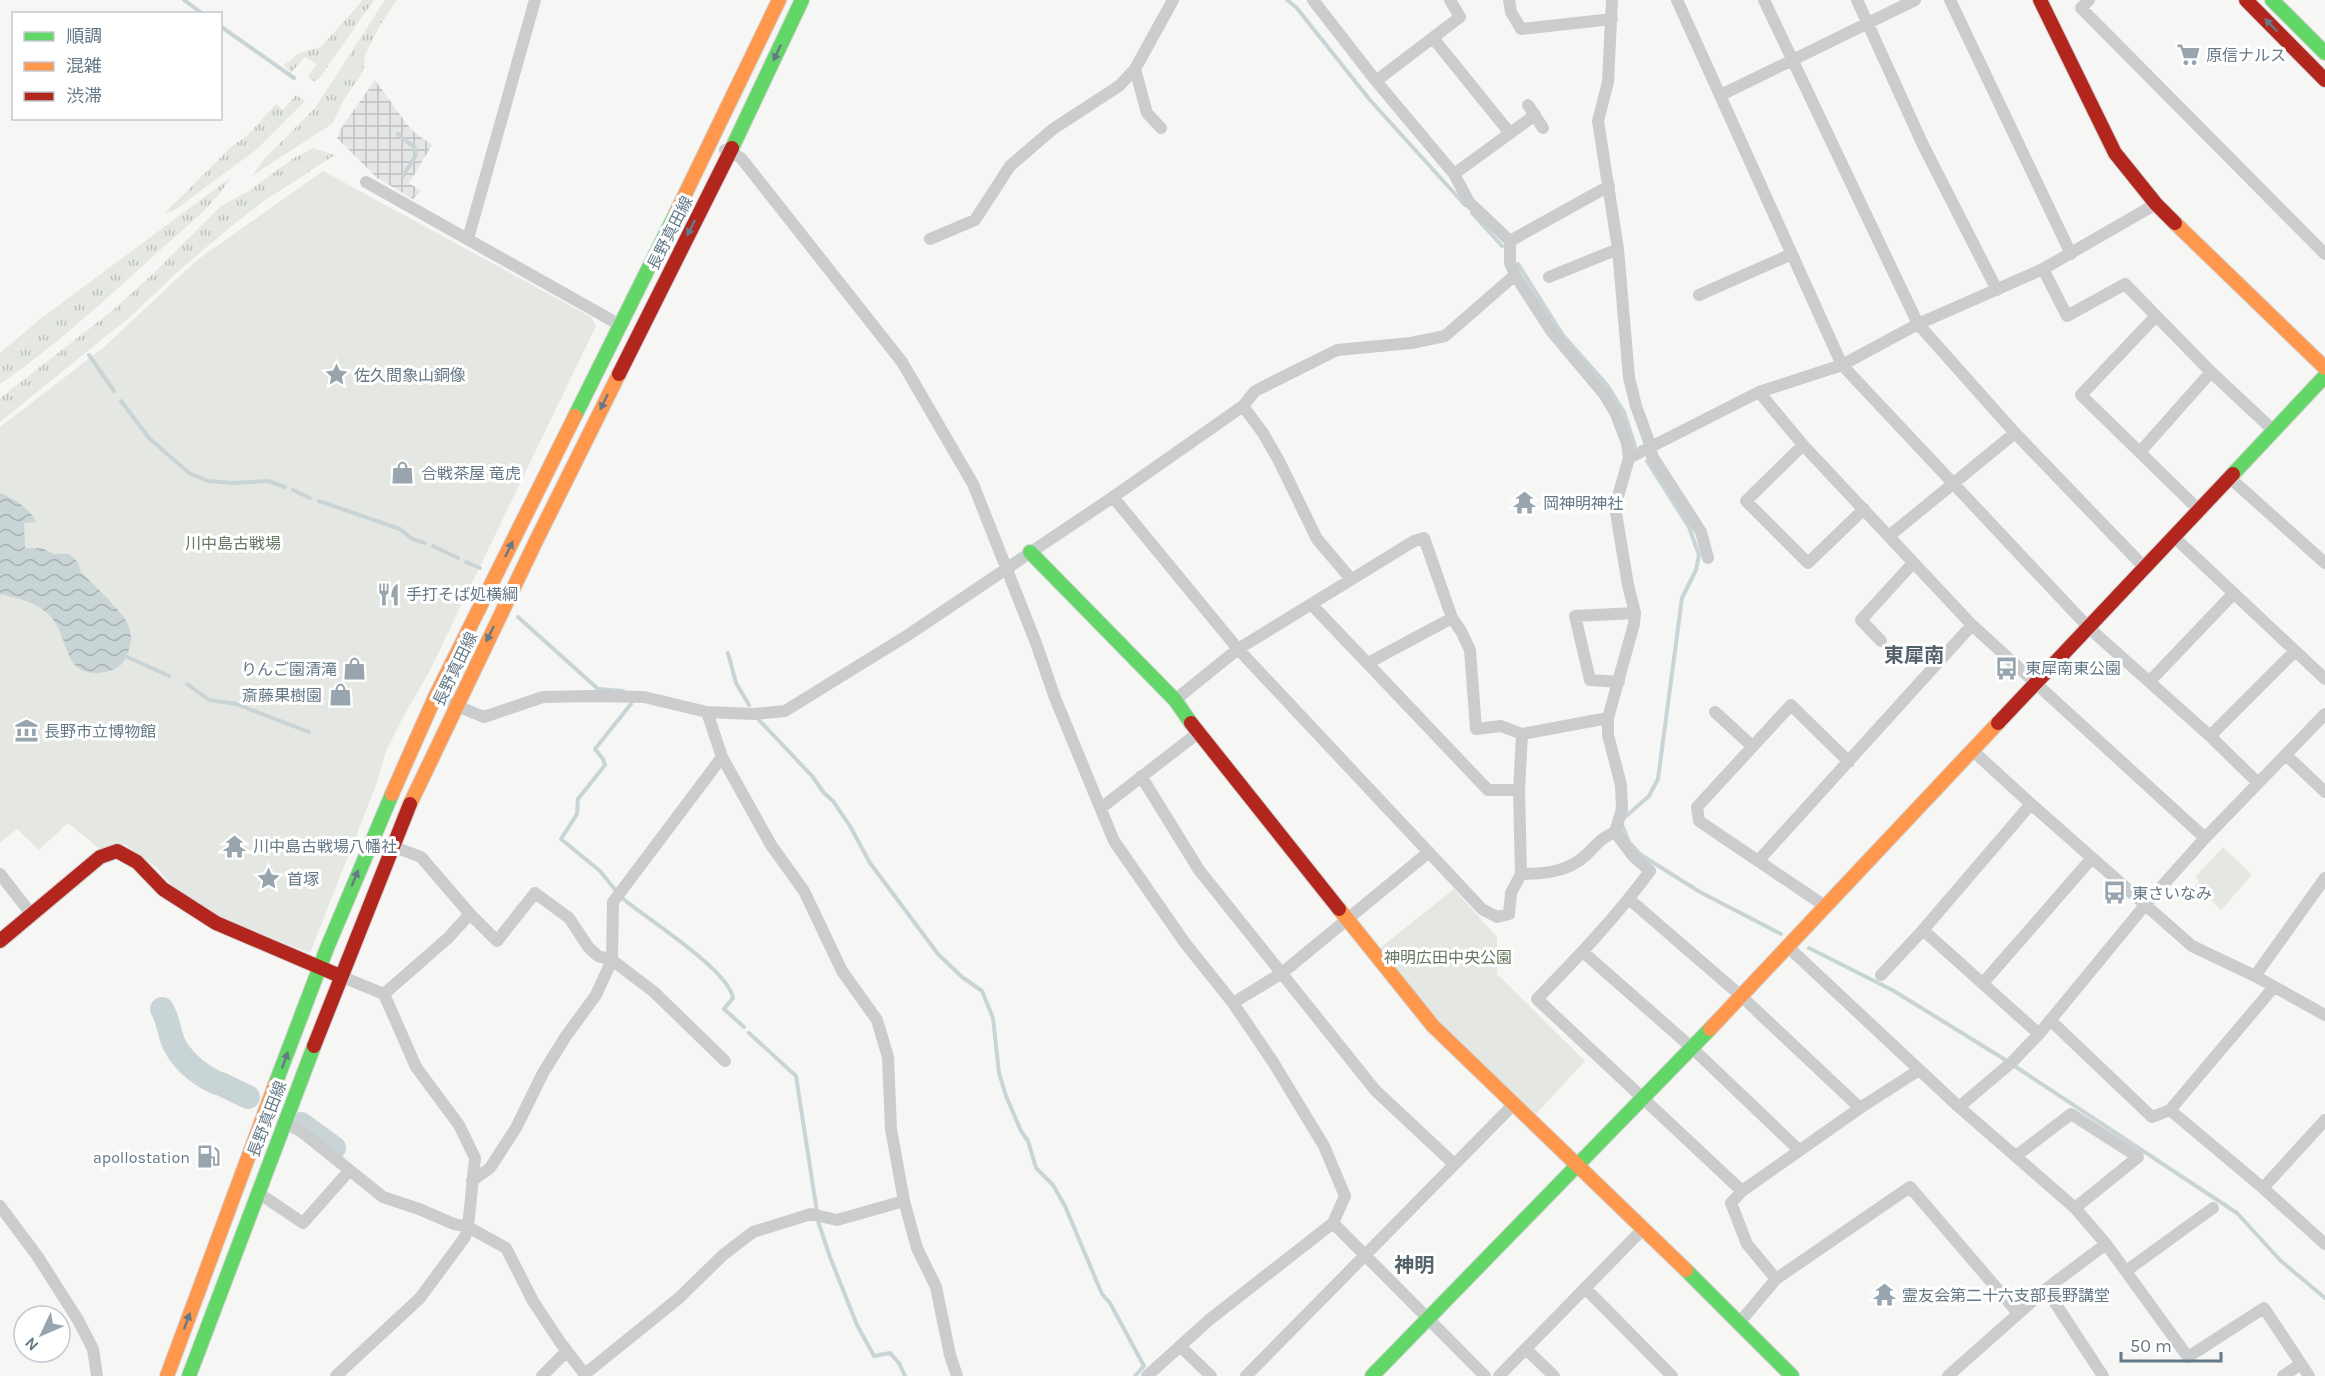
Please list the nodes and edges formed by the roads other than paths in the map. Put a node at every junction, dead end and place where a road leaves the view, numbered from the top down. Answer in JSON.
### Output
{"nodes":[{"id":1,"x":535,"y":0,"type":"edge"},
{"id":2,"x":779,"y":0,"type":"edge"},
{"id":3,"x":802,"y":0,"type":"edge"},
{"id":4,"x":1173,"y":0,"type":"edge"},
{"id":5,"x":1313,"y":0,"type":"edge"},
{"id":6,"x":1450,"y":0,"type":"edge"},
{"id":7,"x":1509,"y":0,"type":"edge"},
{"id":8,"x":1612,"y":0,"type":"edge"},
{"id":9,"x":1677,"y":0,"type":"edge"},
{"id":10,"x":1764,"y":0,"type":"edge"},
{"id":11,"x":1857,"y":0,"type":"edge"},
{"id":12,"x":1916,"y":0,"type":"edge"},
{"id":13,"x":1950,"y":0,"type":"edge"},
{"id":14,"x":2040,"y":0,"type":"edge"},
{"id":15,"x":2089,"y":0,"type":"edge"},
{"id":16,"x":2246,"y":0,"type":"edge"},
{"id":17,"x":2272,"y":0,"type":"edge"},
{"id":18,"x":1612,"y":19,"type":"junction"},
{"id":19,"x":1868,"y":23,"type":"junction"},
{"id":20,"x":1433,"y":38,"type":"junction"},
{"id":21,"x":2325,"y":53,"type":"edge"},
{"id":22,"x":1793,"y":60,"type":"junction"},
{"id":23,"x":1135,"y":69,"type":"junction"},
{"id":24,"x":2325,"y":80,"type":"edge"},
{"id":25,"x":1376,"y":81,"type":"junction"},
{"id":26,"x":1720,"y":95,"type":"junction"},
{"id":27,"x":1161,"y":128,"type":"dead end"},
{"id":28,"x":1543,"y":128,"type":"dead end"},
{"id":29,"x":1509,"y":132,"type":"junction"},
{"id":30,"x":711,"y":143,"type":"junction"},
{"id":31,"x":730,"y":152,"type":"junction"},
{"id":32,"x":1454,"y":174,"type":"junction"},
{"id":33,"x":366,"y":182,"type":"dead end"},
{"id":34,"x":1609,"y":186,"type":"junction"},
{"id":35,"x":2156,"y":204,"type":"junction"},
{"id":36,"x":468,"y":239,"type":"junction"},
{"id":37,"x":930,"y":239,"type":"dead end"},
{"id":38,"x":1510,"y":241,"type":"junction"},
{"id":39,"x":1618,"y":249,"type":"junction"},
{"id":40,"x":1792,"y":254,"type":"junction"},
{"id":41,"x":2071,"y":254,"type":"junction"},
{"id":42,"x":2325,"y":254,"type":"edge"},
{"id":43,"x":2043,"y":269,"type":"junction"},
{"id":44,"x":1515,"y":275,"type":"junction"},
{"id":45,"x":1549,"y":277,"type":"dead end"},
{"id":46,"x":1997,"y":290,"type":"junction"},
{"id":47,"x":1699,"y":295,"type":"dead end"},
{"id":48,"x":2156,"y":316,"type":"junction"},
{"id":49,"x":1918,"y":324,"type":"junction"},
{"id":50,"x":620,"y":325,"type":"junction"},
{"id":51,"x":1842,"y":365,"type":"junction"},
{"id":52,"x":2325,"y":368,"type":"edge"},
{"id":53,"x":2211,"y":372,"type":"junction"},
{"id":54,"x":2325,"y":375,"type":"edge"},
{"id":55,"x":1759,"y":393,"type":"junction"},
{"id":56,"x":1243,"y":406,"type":"junction"},
{"id":57,"x":2274,"y":431,"type":"junction"},
{"id":58,"x":2015,"y":433,"type":"junction"},
{"id":59,"x":1803,"y":445,"type":"junction"},
{"id":60,"x":1651,"y":447,"type":"junction"},
{"id":61,"x":2140,"y":452,"type":"junction"},
{"id":62,"x":1629,"y":458,"type":"junction"},
{"id":63,"x":2230,"y":478,"type":"junction"},
{"id":64,"x":1951,"y":484,"type":"junction"},
{"id":65,"x":1113,"y":497,"type":"junction"},
{"id":66,"x":1864,"y":509,"type":"junction"},
{"id":67,"x":2199,"y":510,"type":"junction"},
{"id":68,"x":1889,"y":536,"type":"junction"},
{"id":69,"x":2174,"y":537,"type":"junction"},
{"id":70,"x":1030,"y":552,"type":"junction"},
{"id":71,"x":1708,"y":558,"type":"dead end"},
{"id":72,"x":1913,"y":563,"type":"junction"},
{"id":73,"x":2325,"y":564,"type":"edge"},
{"id":74,"x":1006,"y":568,"type":"junction"},
{"id":75,"x":2145,"y":568,"type":"junction"},
{"id":76,"x":1351,"y":579,"type":"junction"},
{"id":77,"x":2234,"y":593,"type":"junction"},
{"id":78,"x":1312,"y":605,"type":"junction"},
{"id":79,"x":1635,"y":613,"type":"junction"},
{"id":80,"x":1452,"y":618,"type":"junction"},
{"id":81,"x":1972,"y":625,"type":"junction"},
{"id":82,"x":2089,"y":628,"type":"junction"},
{"id":83,"x":1881,"y":641,"type":"dead end"},
{"id":84,"x":1239,"y":649,"type":"junction"},
{"id":85,"x":2295,"y":651,"type":"junction"},
{"id":86,"x":1368,"y":663,"type":"junction"},
{"id":87,"x":2325,"y":680,"type":"edge"},
{"id":88,"x":2150,"y":681,"type":"junction"},
{"id":89,"x":1619,"y":682,"type":"junction"},
{"id":90,"x":2036,"y":684,"type":"junction"},
{"id":91,"x":435,"y":697,"type":"junction"},
{"id":92,"x":1174,"y":700,"type":"junction"},
{"id":93,"x":455,"y":706,"type":"junction"},
{"id":94,"x":707,"y":712,"type":"junction"},
{"id":95,"x":1715,"y":712,"type":"dead end"},
{"id":96,"x":2325,"y":714,"type":"edge"},
{"id":97,"x":1608,"y":718,"type":"junction"},
{"id":98,"x":1198,"y":733,"type":"junction"},
{"id":99,"x":1522,"y":734,"type":"junction"},
{"id":100,"x":2210,"y":736,"type":"junction"},
{"id":101,"x":1752,"y":746,"type":"junction"},
{"id":102,"x":1972,"y":750,"type":"junction"},
{"id":103,"x":2286,"y":755,"type":"junction"},
{"id":104,"x":722,"y":757,"type":"junction"},
{"id":105,"x":1849,"y":762,"type":"junction"},
{"id":106,"x":1141,"y":776,"type":"junction"},
{"id":107,"x":2258,"y":783,"type":"junction"},
{"id":108,"x":1519,"y":790,"type":"junction"},
{"id":109,"x":2325,"y":792,"type":"edge"},
{"id":110,"x":2031,"y":804,"type":"junction"},
{"id":111,"x":1101,"y":808,"type":"junction"},
{"id":112,"x":1615,"y":832,"type":"junction"},
{"id":113,"x":2205,"y":838,"type":"junction"},
{"id":114,"x":392,"y":846,"type":"junction"},
{"id":115,"x":1429,"y":852,"type":"junction"},
{"id":116,"x":2092,"y":858,"type":"junction"},
{"id":117,"x":1758,"y":861,"type":"junction"},
{"id":118,"x":0,"y":874,"type":"edge"},
{"id":119,"x":1521,"y":874,"type":"junction"},
{"id":120,"x":2325,"y":878,"type":"edge"},
{"id":121,"x":1629,"y":899,"type":"junction"},
{"id":122,"x":2145,"y":904,"type":"junction"},
{"id":123,"x":1825,"y":906,"type":"junction"},
{"id":124,"x":470,"y":914,"type":"junction"},
{"id":125,"x":32,"y":915,"type":"junction"},
{"id":126,"x":1348,"y":919,"type":"junction"},
{"id":127,"x":1923,"y":930,"type":"junction"},
{"id":128,"x":0,"y":941,"type":"edge"},
{"id":129,"x":1787,"y":946,"type":"junction"},
{"id":130,"x":1583,"y":952,"type":"junction"},
{"id":131,"x":612,"y":960,"type":"junction"},
{"id":132,"x":320,"y":967,"type":"junction"},
{"id":133,"x":1282,"y":973,"type":"junction"},
{"id":134,"x":1881,"y":975,"type":"dead end"},
{"id":135,"x":340,"y":976,"type":"junction"},
{"id":136,"x":2255,"y":976,"type":"junction"},
{"id":137,"x":1983,"y":983,"type":"junction"},
{"id":138,"x":2273,"y":988,"type":"junction"},
{"id":139,"x":384,"y":993,"type":"junction"},
{"id":140,"x":1740,"y":995,"type":"junction"},
{"id":141,"x":1233,"y":1003,"type":"junction"},
{"id":142,"x":2325,"y":1015,"type":"edge"},
{"id":143,"x":2050,"y":1020,"type":"junction"},
{"id":144,"x":2039,"y":1034,"type":"junction"},
{"id":145,"x":1691,"y":1047,"type":"junction"},
{"id":146,"x":725,"y":1061,"type":"dead end"},
{"id":147,"x":1919,"y":1070,"type":"junction"},
{"id":148,"x":1644,"y":1099,"type":"junction"},
{"id":149,"x":1515,"y":1103,"type":"junction"},
{"id":150,"x":1959,"y":1107,"type":"junction"},
{"id":151,"x":1860,"y":1108,"type":"junction"},
{"id":152,"x":2170,"y":1110,"type":"junction"},
{"id":153,"x":2325,"y":1120,"type":"edge"},
{"id":154,"x":284,"y":1122,"type":"junction"},
{"id":155,"x":1799,"y":1150,"type":"junction"},
{"id":156,"x":2016,"y":1156,"type":"junction"},
{"id":157,"x":1454,"y":1164,"type":"junction"},
{"id":158,"x":1579,"y":1166,"type":"junction"},
{"id":159,"x":349,"y":1171,"type":"junction"},
{"id":160,"x":472,"y":1181,"type":"junction"},
{"id":161,"x":2263,"y":1188,"type":"junction"},
{"id":162,"x":1742,"y":1191,"type":"junction"},
{"id":163,"x":257,"y":1192,"type":"junction"},
{"id":164,"x":904,"y":1201,"type":"junction"},
{"id":165,"x":0,"y":1206,"type":"edge"},
{"id":166,"x":2075,"y":1208,"type":"junction"},
{"id":167,"x":2213,"y":1208,"type":"dead end"},
{"id":168,"x":1333,"y":1223,"type":"junction"},
{"id":169,"x":468,"y":1227,"type":"junction"},
{"id":170,"x":1642,"y":1230,"type":"junction"},
{"id":171,"x":2106,"y":1244,"type":"junction"},
{"id":172,"x":2325,"y":1244,"type":"edge"},
{"id":173,"x":1364,"y":1256,"type":"junction"},
{"id":174,"x":2126,"y":1271,"type":"junction"},
{"id":175,"x":1776,"y":1279,"type":"junction"},
{"id":176,"x":1585,"y":1288,"type":"junction"},
{"id":177,"x":2046,"y":1290,"type":"junction"},
{"id":178,"x":2018,"y":1313,"type":"junction"},
{"id":179,"x":1429,"y":1319,"type":"junction"},
{"id":180,"x":1740,"y":1322,"type":"junction"},
{"id":181,"x":1181,"y":1347,"type":"junction"},
{"id":182,"x":1526,"y":1349,"type":"junction"},
{"id":183,"x":567,"y":1350,"type":"junction"},
{"id":184,"x":2301,"y":1364,"type":"junction"},
{"id":185,"x":586,"y":1375,"type":"edge"},
{"id":186,"x":97,"y":1376,"type":"edge"},
{"id":187,"x":168,"y":1376,"type":"edge"},
{"id":188,"x":189,"y":1376,"type":"edge"},
{"id":189,"x":336,"y":1376,"type":"edge"},
{"id":190,"x":542,"y":1376,"type":"edge"},
{"id":191,"x":957,"y":1376,"type":"edge"},
{"id":192,"x":1147,"y":1376,"type":"edge"},
{"id":193,"x":1211,"y":1376,"type":"edge"},
{"id":194,"x":1246,"y":1376,"type":"edge"},
{"id":195,"x":1372,"y":1376,"type":"edge"},
{"id":196,"x":1485,"y":1376,"type":"edge"},
{"id":197,"x":1499,"y":1376,"type":"edge"},
{"id":198,"x":1554,"y":1376,"type":"edge"},
{"id":199,"x":1672,"y":1376,"type":"edge"},
{"id":200,"x":1792,"y":1376,"type":"edge"},
{"id":201,"x":1948,"y":1376,"type":"edge"},
{"id":202,"x":2103,"y":1376,"type":"edge"},
{"id":203,"x":2283,"y":1376,"type":"edge"},
{"id":204,"x":2310,"y":1376,"type":"edge"}],
"edges":[{"from":1,"to":36,"type":"street"},
{"from":2,"to":30,"type":"street","name":"長野真田線"},
{"from":3,"to":31,"type":"street","name":"長野真田線","one_way":true},
{"from":4,"to":23,"type":"street"},
{"from":5,"to":25,"type":"street"},
{"from":6,"to":20,"type":"street"},
{"from":7,"to":18,"type":"street"},
{"from":8,"to":18,"type":"street"},
{"from":9,"to":26,"type":"street"},
{"from":10,"to":22,"type":"street"},
{"from":11,"to":19,"type":"street"},
{"from":12,"to":19,"type":"street"},
{"from":13,"to":41,"type":"street"},
{"from":14,"to":35,"type":"street"},
{"from":15,"to":42,"type":"street"},
{"from":24,"to":16,"type":"street","one_way":true},
{"from":17,"to":21,"type":"street"},
{"from":18,"to":34,"type":"street"},
{"from":19,"to":22,"type":"street"},
{"from":19,"to":46,"type":"street"},
{"from":20,"to":25,"type":"street"},
{"from":20,"to":29,"type":"street"},
{"from":22,"to":26,"type":"street"},
{"from":22,"to":49,"type":"street"},
{"from":23,"to":27,"type":"street"},
{"from":23,"to":37,"type":"street"},
{"from":25,"to":32,"type":"street"},
{"from":26,"to":40,"type":"street"},
{"from":28,"to":29,"type":"street"},
{"from":29,"to":32,"type":"street"},
{"from":30,"to":31,"type":"street"},
{"from":30,"to":50,"type":"street","name":"長野真田線"},
{"from":31,"to":74,"type":"street"},
{"from":31,"to":93,"type":"street","name":"長野真田線","one_way":true},
{"from":32,"to":38,"type":"street"},
{"from":33,"to":36,"type":"street"},
{"from":34,"to":38,"type":"street"},
{"from":34,"to":39,"type":"street"},
{"from":35,"to":41,"type":"street"},
{"from":35,"to":52,"type":"street"},
{"from":36,"to":50,"type":"street"},
{"from":38,"to":44,"type":"street"},
{"from":39,"to":45,"type":"street"},
{"from":39,"to":60,"type":"street"},
{"from":40,"to":47,"type":"street"},
{"from":40,"to":51,"type":"street"},
{"from":41,"to":43,"type":"street"},
{"from":43,"to":46,"type":"street"},
{"from":43,"to":48,"type":"street"},
{"from":44,"to":56,"type":"street"},
{"from":44,"to":62,"type":"street"},
{"from":46,"to":49,"type":"street"},
{"from":48,"to":53,"type":"street"},
{"from":48,"to":61,"type":"street"},
{"from":49,"to":51,"type":"street"},
{"from":49,"to":58,"type":"street"},
{"from":91,"to":50,"type":"street","name":"長野真田線","one_way":true},
{"from":51,"to":55,"type":"street"},
{"from":51,"to":64,"type":"street"},
{"from":53,"to":57,"type":"street"},
{"from":53,"to":61,"type":"street"},
{"from":54,"to":57,"type":"street"},
{"from":55,"to":59,"type":"street"},
{"from":55,"to":60,"type":"street"},
{"from":56,"to":65,"type":"street"},
{"from":56,"to":76,"type":"street"},
{"from":57,"to":63,"type":"street"},
{"from":58,"to":64,"type":"street"},
{"from":58,"to":75,"type":"street"},
{"from":59,"to":66,"type":"street"},
{"from":59,"to":66,"type":"street"},
{"from":60,"to":62,"type":"street"},
{"from":60,"to":71,"type":"street"},
{"from":61,"to":67,"type":"street"},
{"from":62,"to":79,"type":"street"},
{"from":63,"to":67,"type":"street"},
{"from":63,"to":73,"type":"street"},
{"from":64,"to":68,"type":"street"},
{"from":64,"to":82,"type":"street"},
{"from":65,"to":70,"type":"street"},
{"from":65,"to":84,"type":"street"},
{"from":66,"to":68,"type":"street"},
{"from":67,"to":69,"type":"street"},
{"from":68,"to":72,"type":"street"},
{"from":69,"to":75,"type":"street"},
{"from":69,"to":77,"type":"street"},
{"from":70,"to":74,"type":"street"},
{"from":70,"to":92,"type":"street"},
{"from":72,"to":81,"type":"street"},
{"from":72,"to":83,"type":"street"},
{"from":74,"to":94,"type":"street"},
{"from":74,"to":111,"type":"street"},
{"from":75,"to":82,"type":"street"},
{"from":76,"to":78,"type":"street"},
{"from":76,"to":80,"type":"street"},
{"from":77,"to":85,"type":"street"},
{"from":77,"to":88,"type":"street"},
{"from":78,"to":84,"type":"street"},
{"from":78,"to":86,"type":"street"},
{"from":79,"to":89,"type":"street"},
{"from":79,"to":89,"type":"street"},
{"from":80,"to":86,"type":"street"},
{"from":80,"to":99,"type":"street"},
{"from":81,"to":90,"type":"street"},
{"from":81,"to":105,"type":"street"},
{"from":82,"to":88,"type":"street"},
{"from":82,"to":90,"type":"street"},
{"from":84,"to":92,"type":"street"},
{"from":84,"to":115,"type":"street"},
{"from":85,"to":87,"type":"street"},
{"from":85,"to":100,"type":"street"},
{"from":86,"to":108,"type":"street"},
{"from":88,"to":100,"type":"street"},
{"from":89,"to":97,"type":"street"},
{"from":90,"to":102,"type":"street"},
{"from":90,"to":113,"type":"street"},
{"from":91,"to":93,"type":"street"},
{"from":132,"to":91,"type":"street","name":"長野真田線","one_way":true},
{"from":92,"to":98,"type":"street"},
{"from":93,"to":94,"type":"street"},
{"from":93,"to":114,"type":"street","name":"長野真田線"},
{"from":94,"to":104,"type":"street"},
{"from":95,"to":101,"type":"street"},
{"from":96,"to":103,"type":"street"},
{"from":97,"to":99,"type":"street"},
{"from":97,"to":112,"type":"street"},
{"from":98,"to":106,"type":"street"},
{"from":98,"to":126,"type":"street"},
{"from":99,"to":108,"type":"street"},
{"from":100,"to":107,"type":"street"},
{"from":101,"to":105,"type":"street"},
{"from":101,"to":117,"type":"street"},
{"from":102,"to":110,"type":"street"},
{"from":102,"to":123,"type":"street"},
{"from":103,"to":107,"type":"street"},
{"from":103,"to":109,"type":"street"},
{"from":104,"to":131,"type":"street"},
{"from":104,"to":164,"type":"street"},
{"from":105,"to":117,"type":"street"},
{"from":106,"to":111,"type":"street"},
{"from":106,"to":133,"type":"street"},
{"from":107,"to":113,"type":"street"},
{"from":108,"to":119,"type":"street"},
{"from":110,"to":116,"type":"street"},
{"from":110,"to":127,"type":"street"},
{"from":111,"to":141,"type":"street"},
{"from":112,"to":119,"type":"street"},
{"from":112,"to":121,"type":"street"},
{"from":113,"to":122,"type":"street"},
{"from":114,"to":124,"type":"street"},
{"from":114,"to":135,"type":"street","name":"長野真田線"},
{"from":115,"to":119,"type":"street"},
{"from":115,"to":126,"type":"street"},
{"from":116,"to":122,"type":"street"},
{"from":116,"to":137,"type":"street"},
{"from":117,"to":123,"type":"street"},
{"from":118,"to":125,"type":"street"},
{"from":120,"to":136,"type":"street"},
{"from":121,"to":130,"type":"street"},
{"from":121,"to":140,"type":"street"},
{"from":122,"to":136,"type":"street"},
{"from":122,"to":143,"type":"street"},
{"from":123,"to":129,"type":"street"},
{"from":124,"to":131,"type":"street"},
{"from":124,"to":139,"type":"street"},
{"from":125,"to":128,"type":"street"},
{"from":125,"to":132,"type":"street"},
{"from":126,"to":133,"type":"street"},
{"from":126,"to":149,"type":"street"},
{"from":127,"to":134,"type":"street"},
{"from":127,"to":137,"type":"street"},
{"from":129,"to":140,"type":"street"},
{"from":129,"to":147,"type":"street"},
{"from":130,"to":145,"type":"street"},
{"from":130,"to":148,"type":"street"},
{"from":131,"to":146,"type":"street"},
{"from":131,"to":160,"type":"street"},
{"from":132,"to":135,"type":"street"},
{"from":187,"to":132,"type":"street","name":"長野真田線","one_way":true},
{"from":133,"to":141,"type":"street"},
{"from":133,"to":157,"type":"street"},
{"from":135,"to":139,"type":"street"},
{"from":135,"to":154,"type":"street","name":"長野真田線"},
{"from":136,"to":138,"type":"street"},
{"from":137,"to":144,"type":"street"},
{"from":138,"to":142,"type":"street"},
{"from":138,"to":152,"type":"street"},
{"from":139,"to":160,"type":"street"},
{"from":140,"to":145,"type":"street"},
{"from":140,"to":151,"type":"street"},
{"from":141,"to":168,"type":"street"},
{"from":143,"to":144,"type":"street"},
{"from":143,"to":152,"type":"street"},
{"from":144,"to":150,"type":"street"},
{"from":145,"to":148,"type":"street"},
{"from":145,"to":155,"type":"street"},
{"from":147,"to":150,"type":"street"},
{"from":147,"to":151,"type":"street"},
{"from":148,"to":158,"type":"street"},
{"from":148,"to":162,"type":"street"},
{"from":149,"to":157,"type":"street"},
{"from":149,"to":158,"type":"street"},
{"from":150,"to":156,"type":"street"},
{"from":151,"to":155,"type":"street"},
{"from":152,"to":161,"type":"street"},
{"from":153,"to":161,"type":"street"},
{"from":154,"to":159,"type":"street"},
{"from":154,"to":163,"type":"street","name":"長野真田線"},
{"from":155,"to":162,"type":"street"},
{"from":156,"to":166,"type":"street"},
{"from":156,"to":166,"type":"street"},
{"from":157,"to":173,"type":"street"},
{"from":158,"to":170,"type":"street"},
{"from":158,"to":179,"type":"street"},
{"from":159,"to":163,"type":"street"},
{"from":159,"to":169,"type":"street"},
{"from":160,"to":169,"type":"street"},
{"from":161,"to":172,"type":"street"},
{"from":162,"to":175,"type":"street"},
{"from":163,"to":188,"type":"street","name":"長野真田線"},
{"from":164,"to":185,"type":"street"},
{"from":164,"to":191,"type":"street"},
{"from":165,"to":186,"type":"street"},
{"from":166,"to":171,"type":"street"},
{"from":167,"to":174,"type":"street"},
{"from":168,"to":173,"type":"street"},
{"from":168,"to":181,"type":"street"},
{"from":169,"to":183,"type":"street"},
{"from":169,"to":189,"type":"street"},
{"from":170,"to":176,"type":"street"},
{"from":170,"to":180,"type":"street"},
{"from":171,"to":174,"type":"street"},
{"from":171,"to":177,"type":"street"},
{"from":173,"to":179,"type":"street"},
{"from":173,"to":194,"type":"street"},
{"from":174,"to":184,"type":"street"},
{"from":175,"to":178,"type":"street"},
{"from":175,"to":180,"type":"street"},
{"from":176,"to":182,"type":"street"},
{"from":176,"to":199,"type":"street"},
{"from":177,"to":178,"type":"street"},
{"from":177,"to":202,"type":"street"},
{"from":178,"to":201,"type":"street"},
{"from":179,"to":195,"type":"street"},
{"from":179,"to":196,"type":"street"},
{"from":180,"to":200,"type":"street"},
{"from":181,"to":192,"type":"street"},
{"from":181,"to":193,"type":"street"},
{"from":182,"to":197,"type":"street"},
{"from":182,"to":198,"type":"street"},
{"from":183,"to":185,"type":"street"},
{"from":183,"to":190,"type":"street"},
{"from":184,"to":203,"type":"street"},
{"from":184,"to":204,"type":"street"}]}
